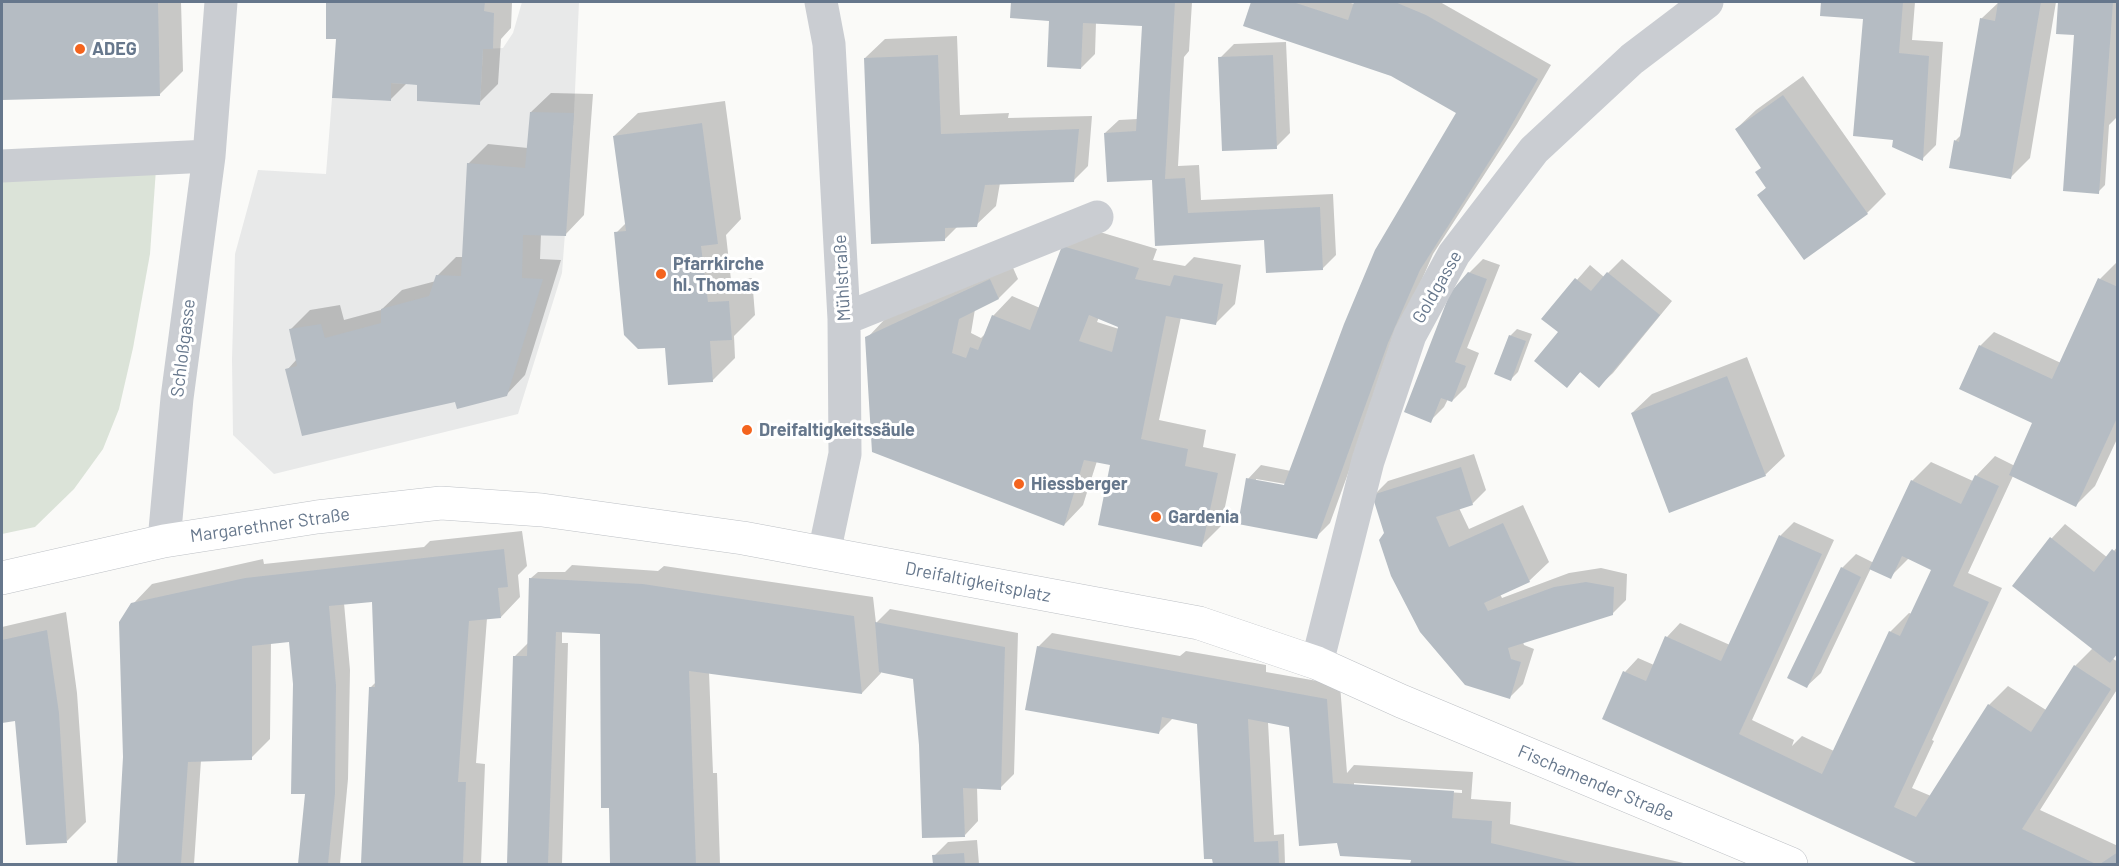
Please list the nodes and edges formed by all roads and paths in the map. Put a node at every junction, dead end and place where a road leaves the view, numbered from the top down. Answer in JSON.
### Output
{"nodes":[{"id":1,"x":221,"y":2,"type":"edge"},
{"id":2,"x":821,"y":2,"type":"edge"},
{"id":3,"x":1707,"y":2,"type":"edge"},
{"id":4,"x":209,"y":156,"type":"junction"},
{"id":5,"x":2,"y":166,"type":"edge"},
{"id":6,"x":1097,"y":217,"type":"dead end"},
{"id":7,"x":844,"y":319,"type":"junction"},
{"id":8,"x":542,"y":510,"type":"joint"},
{"id":9,"x":164,"y":541,"type":"junction"},
{"id":10,"x":824,"y":553,"type":"junction"},
{"id":11,"x":2,"y":578,"type":"edge"},
{"id":12,"x":1317,"y":663,"type":"junction"},
{"id":13,"x":1401,"y":701,"type":"joint"},
{"id":14,"x":1791,"y":864,"type":"edge"}],
"edges":[{"from":1,"to":4,"type":"street","name":"Schloßgasse"},
{"from":2,"to":7,"type":"street","name":"Mühlstraße"},
{"from":3,"to":12,"type":"street","name":"Goldgasse"},
{"from":4,"to":5,"type":"street"},
{"from":4,"to":9,"type":"street","name":"Schloßgasse"},
{"from":6,"to":7,"type":"street"},
{"from":7,"to":10,"type":"street","name":"Mühlstraße"},
{"from":8,"to":9,"type":"main road","name":"Margarethner Straße"},
{"from":8,"to":10,"type":"main road","name":"Dreifaltigkeitsplatz"},
{"from":9,"to":11,"type":"main road","name":"Margarethner Straße"},
{"from":10,"to":12,"type":"main road","name":"Dreifaltigkeitsplatz"},
{"from":12,"to":13,"type":"main road","name":"Dreifaltigkeitsplatz"},
{"from":13,"to":14,"type":"main road","name":"Fischamender Straße"}]}
